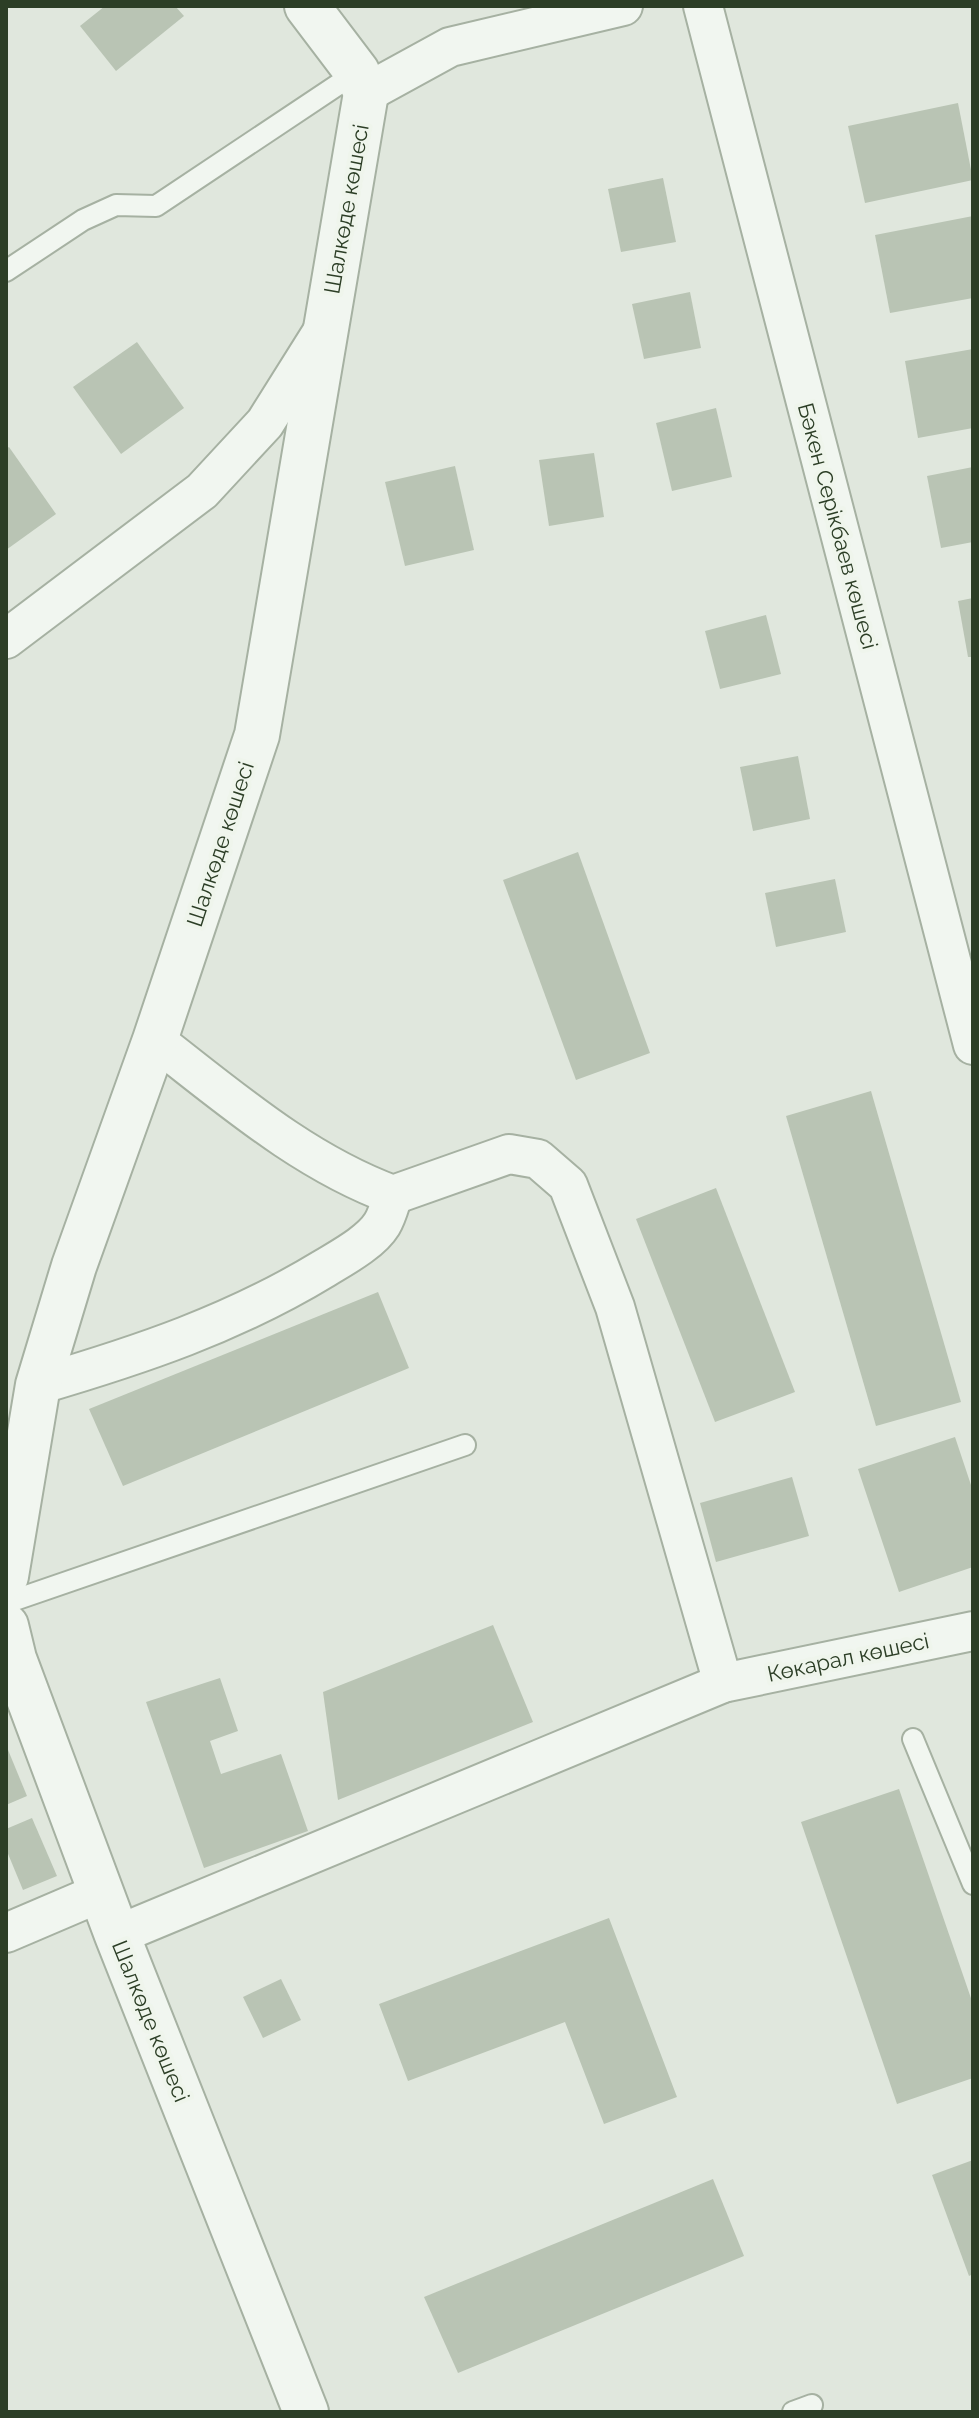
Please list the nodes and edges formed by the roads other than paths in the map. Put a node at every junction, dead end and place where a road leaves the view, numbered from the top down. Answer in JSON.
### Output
{"nodes":[{"id":1,"x":307,"y":6,"type":"edge"},
{"id":2,"x":623,"y":6,"type":"edge"},
{"id":3,"x":703,"y":6,"type":"edge"},
{"id":4,"x":361,"y":83,"type":"junction"},
{"id":5,"x":6,"y":271,"type":"edge"},
{"id":6,"x":327,"y":323,"type":"junction"},
{"id":7,"x":6,"y":639,"type":"edge"},
{"id":8,"x":155,"y":1040,"type":"junction"},
{"id":9,"x":973,"y":1045,"type":"edge"},
{"id":10,"x":393,"y":1195,"type":"junction"},
{"id":11,"x":38,"y":1385,"type":"junction"},
{"id":12,"x":465,"y":1445,"type":"dead end"},
{"id":13,"x":6,"y":1576,"type":"edge"},
{"id":14,"x":6,"y":1603,"type":"edge"},
{"id":15,"x":6,"y":1626,"type":"edge"},
{"id":16,"x":973,"y":1631,"type":"edge"},
{"id":17,"x":723,"y":1683,"type":"junction"},
{"id":18,"x":913,"y":1739,"type":"dead end"},
{"id":19,"x":973,"y":1884,"type":"edge"},
{"id":20,"x":102,"y":1892,"type":"junction"},
{"id":21,"x":6,"y":1933,"type":"edge"},
{"id":22,"x":117,"y":1935,"type":"junction"},
{"id":23,"x":306,"y":2412,"type":"edge"}],
"edges":[{"from":1,"to":4,"type":"street"},
{"from":2,"to":4,"type":"street"},
{"from":3,"to":9,"type":"street","name":"Бәкен Серікбаев көшесі"},
{"from":4,"to":5,"type":"lane"},
{"from":4,"to":6,"type":"street","name":"Шалкөде көшесі"},
{"from":6,"to":7,"type":"street"},
{"from":6,"to":8,"type":"street","name":"Шалкөде көшесі"},
{"from":8,"to":10,"type":"street"},
{"from":8,"to":11,"type":"street","name":"Шалкөде көшесі"},
{"from":10,"to":11,"type":"street"},
{"from":10,"to":17,"type":"street"},
{"from":11,"to":13,"type":"street","name":"Шалкөде көшесі"},
{"from":12,"to":14,"type":"lane"},
{"from":15,"to":20,"type":"street","name":"Шалкөде көшесі"},
{"from":16,"to":17,"type":"street","name":"Көкарал көшесі"},
{"from":17,"to":22,"type":"street","name":"Көкарал көшесі"},
{"from":18,"to":19,"type":"lane"},
{"from":20,"to":21,"type":"street"},
{"from":20,"to":22,"type":"street","name":"Шалкөде көшесі"},
{"from":22,"to":23,"type":"street","name":"Шалкөде көшесі"}]}
